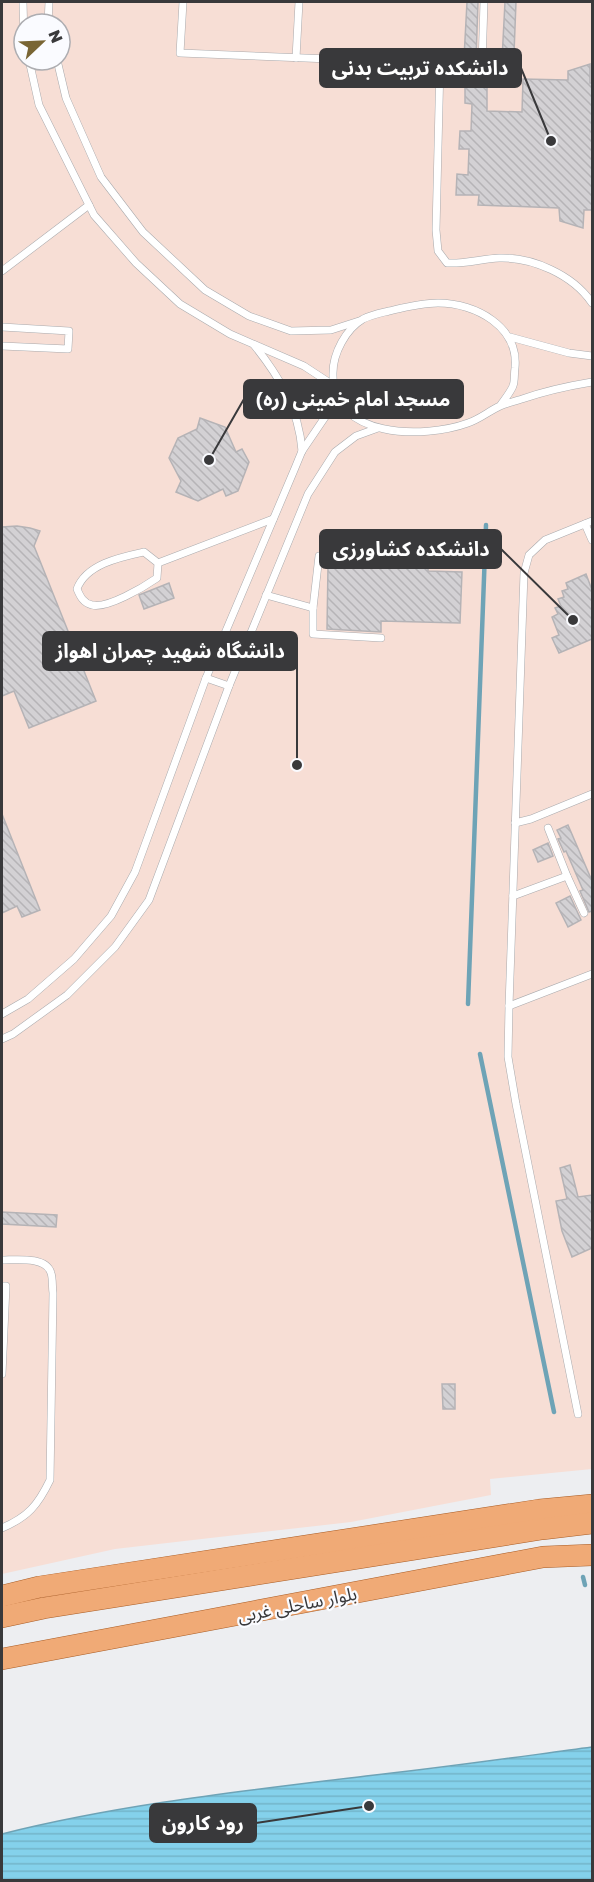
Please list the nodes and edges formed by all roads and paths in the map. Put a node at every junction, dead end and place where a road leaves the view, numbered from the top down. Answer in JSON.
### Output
{"nodes":[{"id":1,"x":183,"y":2,"type":"edge"},
{"id":2,"x":299,"y":2,"type":"edge"},
{"id":3,"x":484,"y":2,"type":"edge"},
{"id":4,"x":296,"y":58,"type":"junction"},
{"id":5,"x":440,"y":64,"type":"junction"},
{"id":6,"x":32,"y":72,"type":"edge"},
{"id":7,"x":60,"y":72,"type":"edge"},
{"id":8,"x":89,"y":205,"type":"junction"},
{"id":9,"x":2,"y":271,"type":"edge"},
{"id":10,"x":592,"y":303,"type":"edge"},
{"id":11,"x":362,"y":320,"type":"junction"},
{"id":12,"x":2,"y":327,"type":"edge"},
{"id":13,"x":510,"y":337,"type":"junction"},
{"id":14,"x":252,"y":343,"type":"junction"},
{"id":15,"x":2,"y":346,"type":"edge"},
{"id":16,"x":592,"y":356,"type":"edge"},
{"id":17,"x":592,"y":382,"type":"edge"},
{"id":18,"x":333,"y":385,"type":"junction"},
{"id":19,"x":338,"y":398,"type":"junction"},
{"id":20,"x":500,"y":406,"type":"junction"},
{"id":21,"x":378,"y":428,"type":"junction"},
{"id":22,"x":302,"y":451,"type":"junction"},
{"id":23,"x":273,"y":519,"type":"junction"},
{"id":24,"x":589,"y":523,"type":"edge"},
{"id":25,"x":592,"y":540,"type":"edge"},
{"id":26,"x":319,"y":556,"type":"dead end"},
{"id":27,"x":158,"y":563,"type":"junction"},
{"id":28,"x":266,"y":595,"type":"junction"},
{"id":29,"x":314,"y":608,"type":"junction"},
{"id":30,"x":381,"y":638,"type":"dead end"},
{"id":31,"x":222,"y":640,"type":"junction"},
{"id":32,"x":244,"y":650,"type":"junction"},
{"id":33,"x":206,"y":678,"type":"junction"},
{"id":34,"x":229,"y":686,"type":"junction"},
{"id":35,"x":592,"y":794,"type":"edge"},
{"id":36,"x":515,"y":823,"type":"junction"},
{"id":37,"x":548,"y":828,"type":"dead end"},
{"id":38,"x":567,"y":876,"type":"junction"},
{"id":39,"x":513,"y":896,"type":"junction"},
{"id":40,"x":584,"y":913,"type":"dead end"},
{"id":41,"x":592,"y":974,"type":"edge"},
{"id":42,"x":509,"y":1006,"type":"junction"},
{"id":43,"x":2,"y":1014,"type":"edge"},
{"id":44,"x":2,"y":1039,"type":"edge"},
{"id":45,"x":2,"y":1260,"type":"edge"},
{"id":46,"x":2,"y":1286,"type":"edge"},
{"id":47,"x":2,"y":1374,"type":"edge"},
{"id":48,"x":578,"y":1414,"type":"dead end"},
{"id":49,"x":592,"y":1505,"type":"edge"},
{"id":50,"x":592,"y":1523,"type":"edge"},
{"id":51,"x":2,"y":1528,"type":"edge"},
{"id":52,"x":592,"y":1555,"type":"edge"},
{"id":53,"x":2,"y":1596,"type":"edge"},
{"id":54,"x":2,"y":1617,"type":"edge"},
{"id":55,"x":2,"y":1659,"type":"edge"}],
"edges":[{"from":1,"to":4,"type":"lane"},
{"from":2,"to":4,"type":"lane"},
{"from":3,"to":5,"type":"lane"},
{"from":4,"to":5,"type":"lane"},
{"from":5,"to":10,"type":"lane"},
{"from":6,"to":8,"type":"lane"},
{"from":7,"to":11,"type":"lane"},
{"from":8,"to":9,"type":"lane"},
{"from":8,"to":14,"type":"lane"},
{"from":11,"to":13,"type":"lane"},
{"from":11,"to":18,"type":"lane"},
{"from":12,"to":15,"type":"lane"},
{"from":13,"to":16,"type":"lane"},
{"from":13,"to":20,"type":"lane"},
{"from":14,"to":18,"type":"lane"},
{"from":14,"to":22,"type":"lane"},
{"from":17,"to":20,"type":"lane"},
{"from":18,"to":19,"type":"lane"},
{"from":19,"to":21,"type":"lane"},
{"from":19,"to":22,"type":"lane"},
{"from":20,"to":21,"type":"lane"},
{"from":21,"to":28,"type":"lane"},
{"from":22,"to":23,"type":"lane"},
{"from":23,"to":27,"type":"lane"},
{"from":23,"to":31,"type":"lane"},
{"from":24,"to":25,"type":"lane"},
{"from":24,"to":36,"type":"lane"},
{"from":26,"to":29,"type":"lane"},
{"from":27,"to":27,"type":"lane"},
{"from":28,"to":29,"type":"lane"},
{"from":28,"to":32,"type":"lane"},
{"from":29,"to":30,"type":"lane"},
{"from":31,"to":32,"type":"lane"},
{"from":31,"to":33,"type":"lane"},
{"from":32,"to":34,"type":"lane"},
{"from":33,"to":34,"type":"lane"},
{"from":33,"to":43,"type":"lane"},
{"from":34,"to":44,"type":"lane"},
{"from":35,"to":36,"type":"lane"},
{"from":36,"to":39,"type":"lane"},
{"from":37,"to":38,"type":"lane"},
{"from":38,"to":39,"type":"lane"},
{"from":38,"to":40,"type":"lane"},
{"from":39,"to":42,"type":"lane"},
{"from":41,"to":42,"type":"lane"},
{"from":42,"to":48,"type":"lane"},
{"from":45,"to":51,"type":"lane"},
{"from":46,"to":47,"type":"lane"},
{"from":49,"to":53,"type":"main road"},
{"from":50,"to":54,"type":"main road","name":"بلوار ساحلی غربی"},
{"from":52,"to":55,"type":"main road","name":"بلوار ساحلی غربی"}]}
